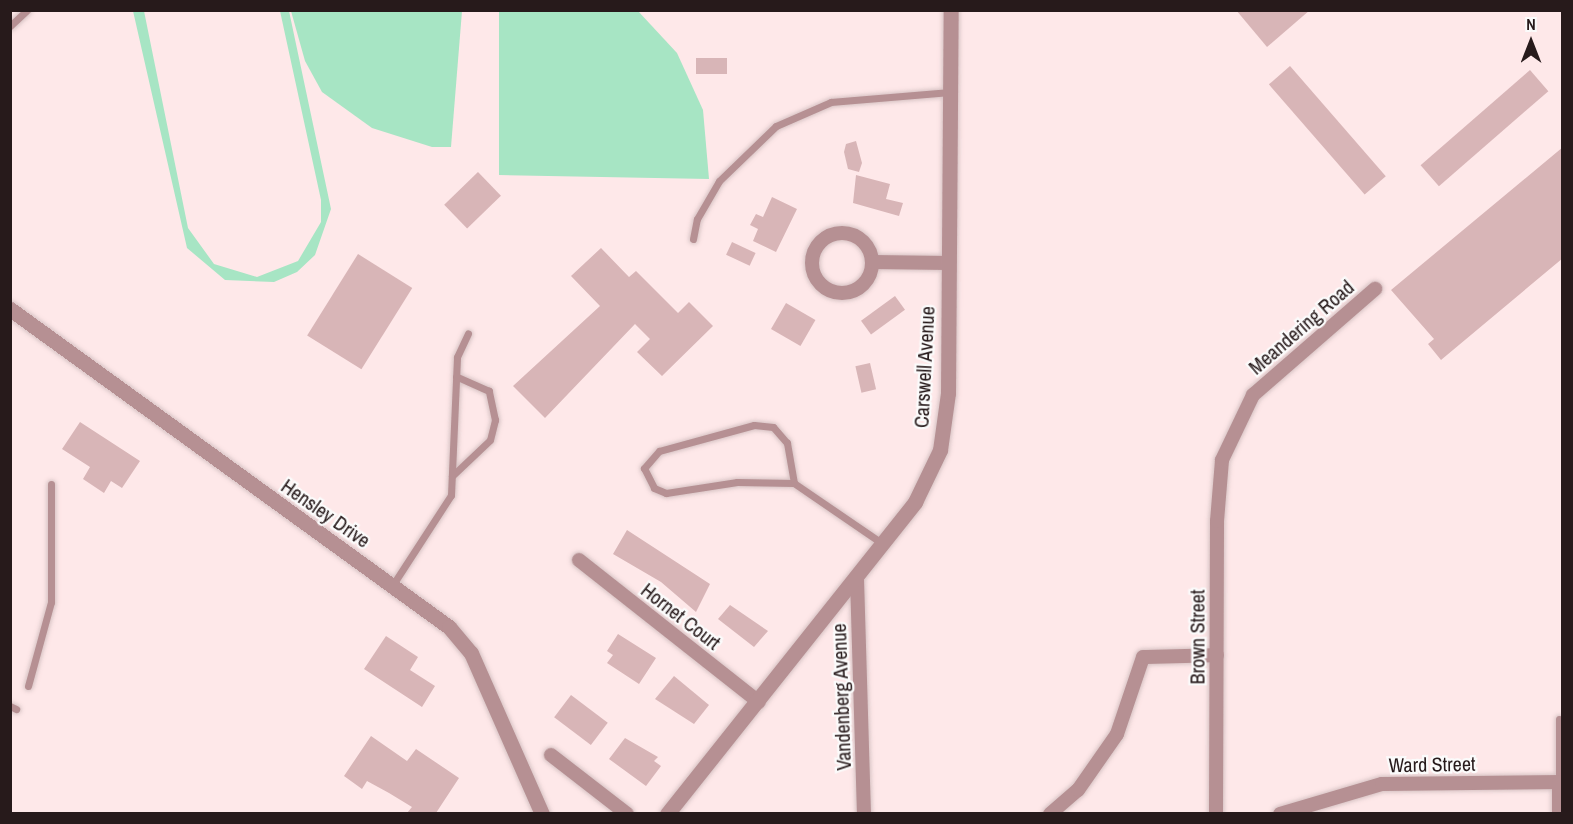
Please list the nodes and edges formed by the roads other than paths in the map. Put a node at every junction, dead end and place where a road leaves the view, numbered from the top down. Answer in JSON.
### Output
{"nodes":[{"id":1,"x":27,"y":10,"type":"edge"},
{"id":2,"x":951,"y":10,"type":"edge"},
{"id":3,"x":10,"y":26,"type":"edge"},
{"id":4,"x":950,"y":92,"type":"junction"},
{"id":5,"x":693,"y":239,"type":"dead end"},
{"id":6,"x":872,"y":262,"type":"junction"},
{"id":7,"x":949,"y":263,"type":"junction"},
{"id":8,"x":1374,"y":289,"type":"dead end"},
{"id":9,"x":10,"y":309,"type":"edge"},
{"id":10,"x":468,"y":333,"type":"dead end"},
{"id":11,"x":456,"y":376,"type":"junction"},
{"id":12,"x":1222,"y":460,"type":"joint"},
{"id":13,"x":452,"y":476,"type":"junction"},
{"id":14,"x":794,"y":483,"type":"junction"},
{"id":15,"x":51,"y":484,"type":"dead end"},
{"id":16,"x":883,"y":544,"type":"junction"},
{"id":17,"x":579,"y":560,"type":"dead end"},
{"id":18,"x":857,"y":579,"type":"junction"},
{"id":19,"x":392,"y":586,"type":"junction"},
{"id":20,"x":1217,"y":655,"type":"junction"},
{"id":21,"x":28,"y":686,"type":"dead end"},
{"id":22,"x":759,"y":702,"type":"junction"},
{"id":23,"x":1559,"y":719,"type":"dead end"},
{"id":24,"x":551,"y":755,"type":"dead end"},
{"id":25,"x":1561,"y":782,"type":"edge"},
{"id":26,"x":542,"y":813,"type":"edge"},
{"id":27,"x":627,"y":813,"type":"edge"},
{"id":28,"x":667,"y":813,"type":"edge"},
{"id":29,"x":864,"y":813,"type":"edge"},
{"id":30,"x":1050,"y":813,"type":"edge"},
{"id":31,"x":1216,"y":813,"type":"edge"},
{"id":32,"x":1280,"y":813,"type":"edge"},
{"id":33,"x":1559,"y":813,"type":"edge"}],
"edges":[{"from":1,"to":3,"type":"lane"},
{"from":2,"to":4,"type":"street","name":"Carswell Avenue"},
{"from":4,"to":5,"type":"lane"},
{"from":4,"to":7,"type":"street","name":"Carswell Avenue"},
{"from":6,"to":6,"type":"street"},
{"from":6,"to":7,"type":"street"},
{"from":7,"to":16,"type":"street","name":"Carswell Avenue"},
{"from":8,"to":12,"type":"street","name":"Meandering Road"},
{"from":9,"to":19,"type":"street","name":"Hensley Drive"},
{"from":10,"to":11,"type":"lane"},
{"from":11,"to":13,"type":"lane"},
{"from":11,"to":13,"type":"lane"},
{"from":12,"to":20,"type":"street","name":"Brown Street"},
{"from":13,"to":19,"type":"lane"},
{"from":14,"to":14,"type":"lane"},
{"from":14,"to":16,"type":"lane"},
{"from":15,"to":21,"type":"lane"},
{"from":16,"to":18,"type":"street","name":"Carswell Avenue"},
{"from":17,"to":22,"type":"street","name":"Hornet Court"},
{"from":18,"to":22,"type":"street","name":"Carswell Avenue"},
{"from":18,"to":29,"type":"street","name":"Vandenberg Avenue"},
{"from":19,"to":26,"type":"street","name":"Hensley Drive"},
{"from":20,"to":30,"type":"street"},
{"from":20,"to":31,"type":"street","name":"Brown Street"},
{"from":22,"to":28,"type":"street","name":"Carswell Avenue"},
{"from":23,"to":25,"type":"lane"},
{"from":24,"to":27,"type":"street"},
{"from":25,"to":32,"type":"street","name":"Ward Street"},
{"from":25,"to":33,"type":"street"}]}
